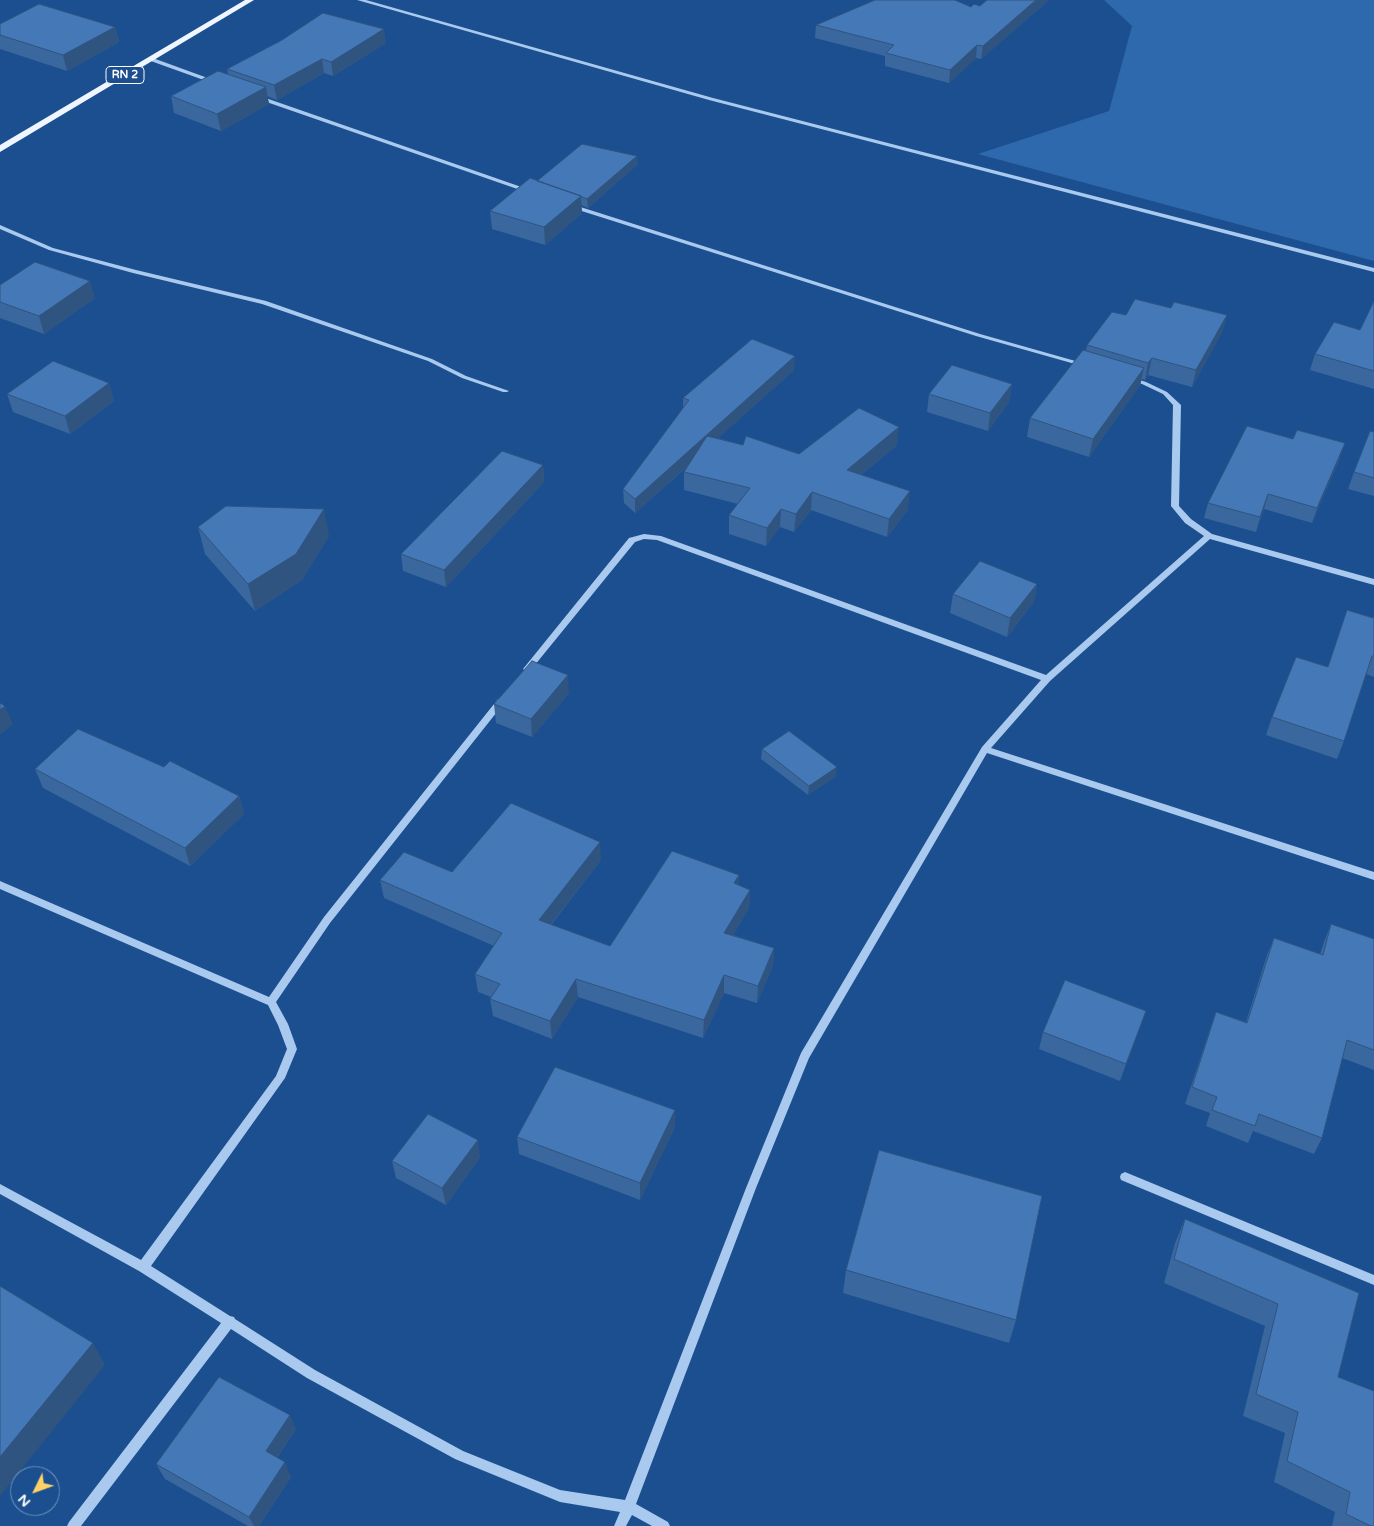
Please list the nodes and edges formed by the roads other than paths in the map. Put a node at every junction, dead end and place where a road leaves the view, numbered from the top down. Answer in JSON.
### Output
{"nodes":[{"id":1,"x":250,"y":0,"type":"edge"},
{"id":2,"x":360,"y":0,"type":"edge"},
{"id":3,"x":150,"y":59,"type":"junction"},
{"id":4,"x":224,"y":85,"type":"edge"},
{"id":5,"x":252,"y":94,"type":"edge"},
{"id":6,"x":0,"y":149,"type":"edge"},
{"id":7,"x":536,"y":193,"type":"edge"},
{"id":8,"x":564,"y":203,"type":"edge"},
{"id":9,"x":0,"y":227,"type":"edge"},
{"id":10,"x":1374,"y":270,"type":"edge"},
{"id":11,"x":1089,"y":367,"type":"edge"},
{"id":12,"x":1126,"y":378,"type":"edge"},
{"id":13,"x":505,"y":391,"type":"dead end"},
{"id":14,"x":1209,"y":536,"type":"junction"},
{"id":15,"x":1374,"y":582,"type":"edge"},
{"id":16,"x":522,"y":675,"type":"edge"},
{"id":17,"x":1047,"y":679,"type":"junction"},
{"id":18,"x":510,"y":690,"type":"edge"},
{"id":19,"x":985,"y":749,"type":"junction"},
{"id":20,"x":1374,"y":876,"type":"edge"},
{"id":21,"x":0,"y":885,"type":"edge"},
{"id":22,"x":271,"y":1002,"type":"junction"},
{"id":23,"x":1125,"y":1177,"type":"dead end"},
{"id":24,"x":0,"y":1190,"type":"edge"},
{"id":25,"x":143,"y":1266,"type":"junction"},
{"id":26,"x":1374,"y":1280,"type":"edge"},
{"id":27,"x":230,"y":1321,"type":"junction"},
{"id":28,"x":629,"y":1506,"type":"junction"},
{"id":29,"x":73,"y":1526,"type":"edge"},
{"id":30,"x":620,"y":1526,"type":"edge"},
{"id":31,"x":664,"y":1526,"type":"edge"}],
"edges":[{"from":1,"to":3,"type":"main road","number":"RN 2"},
{"from":2,"to":10,"type":"street"},
{"from":3,"to":4,"type":"street"},
{"from":3,"to":6,"type":"main road","number":"RN 2"},
{"from":5,"to":7,"type":"street"},
{"from":8,"to":11,"type":"street"},
{"from":9,"to":13,"type":"street"},
{"from":12,"to":14,"type":"street"},
{"from":14,"to":15,"type":"street"},
{"from":14,"to":17,"type":"street"},
{"from":16,"to":17,"type":"street"},
{"from":17,"to":19,"type":"street"},
{"from":18,"to":22,"type":"street"},
{"from":19,"to":20,"type":"street"},
{"from":19,"to":28,"type":"street"},
{"from":21,"to":22,"type":"street"},
{"from":22,"to":25,"type":"street"},
{"from":23,"to":26,"type":"street"},
{"from":24,"to":25,"type":"street"},
{"from":25,"to":27,"type":"street"},
{"from":27,"to":28,"type":"street"},
{"from":27,"to":29,"type":"street"},
{"from":28,"to":30,"type":"street"},
{"from":28,"to":31,"type":"street"}]}
